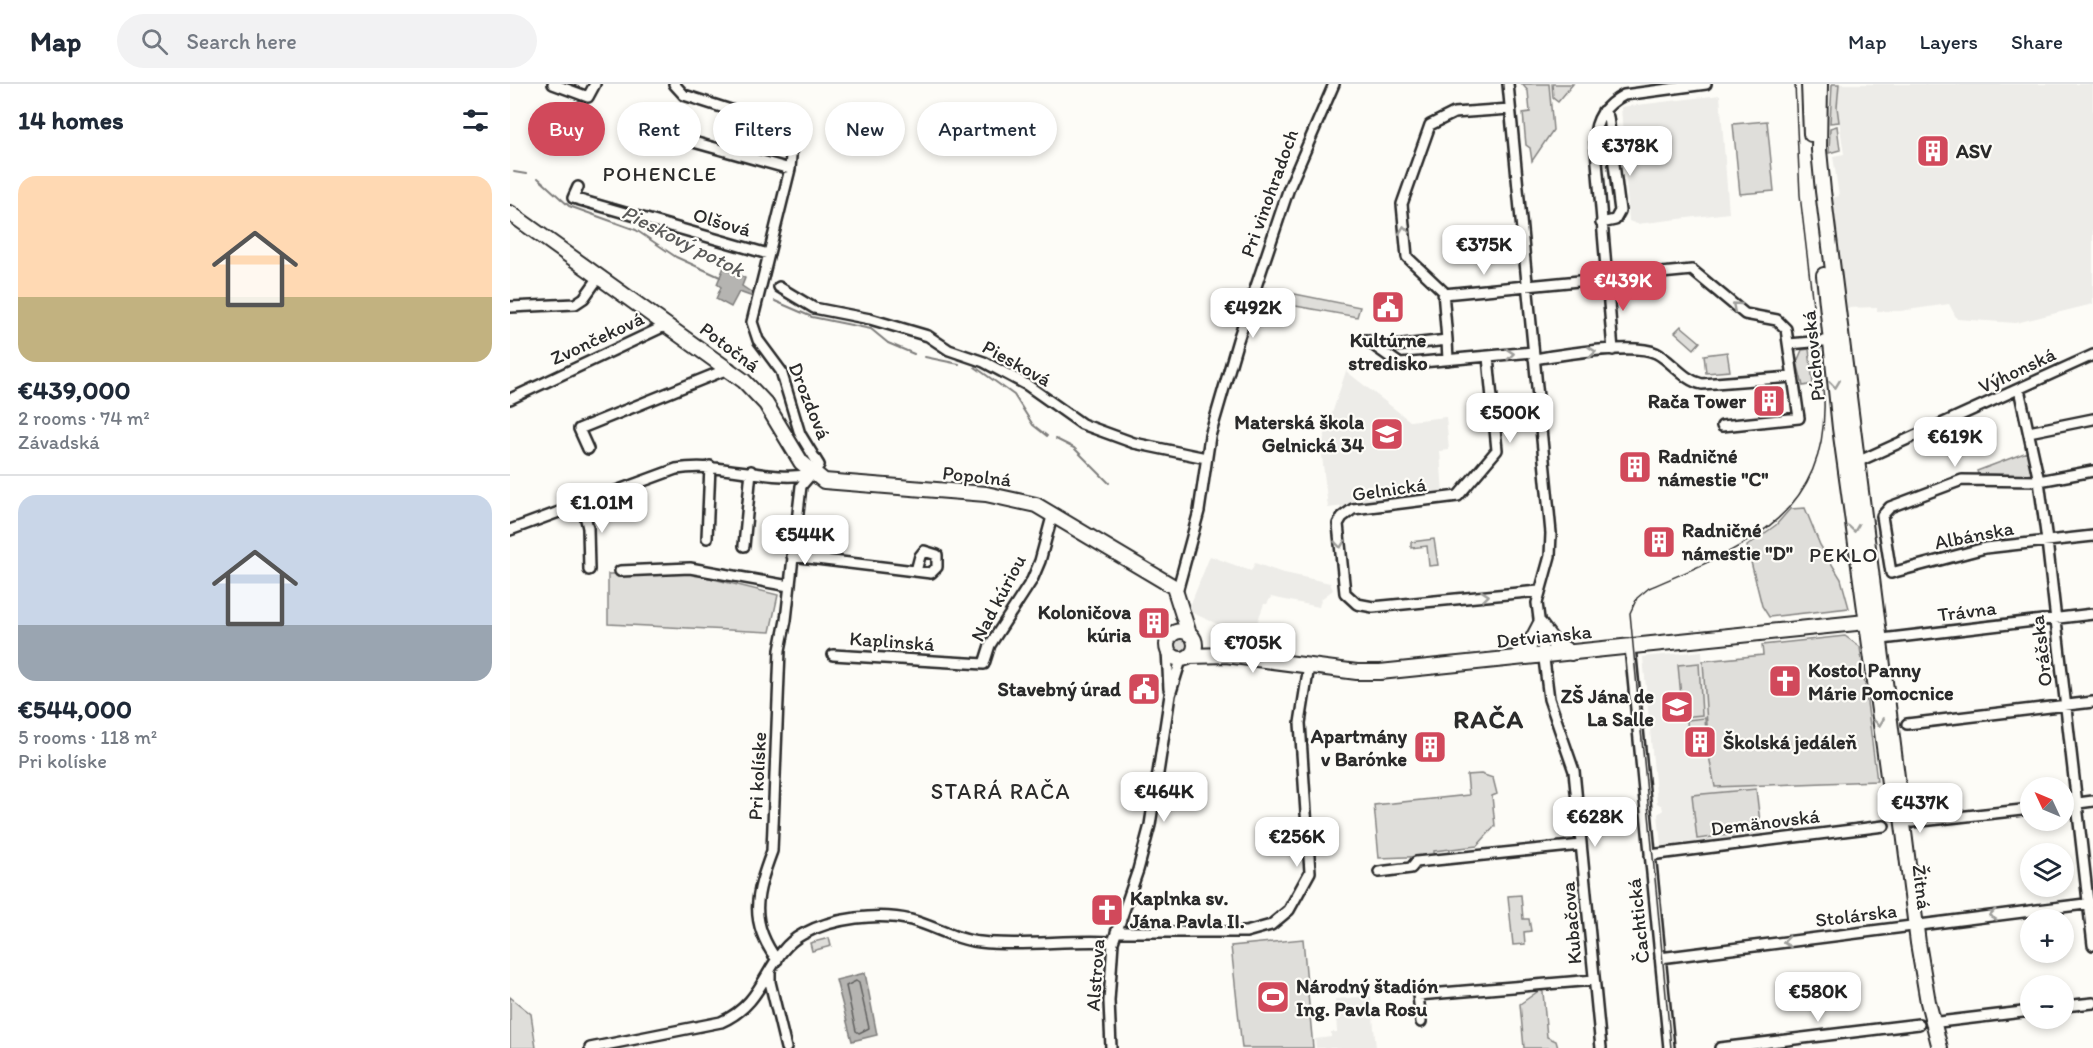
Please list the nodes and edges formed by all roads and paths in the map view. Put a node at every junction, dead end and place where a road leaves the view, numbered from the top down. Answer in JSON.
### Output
{"nodes":[{"id":1,"x":553,"y":84,"type":"edge"},
{"id":2,"x":595,"y":84,"type":"edge"},
{"id":3,"x":674,"y":84,"type":"edge"},
{"id":4,"x":1334,"y":84,"type":"edge"},
{"id":5,"x":1508,"y":84,"type":"edge"},
{"id":6,"x":1706,"y":84,"type":"edge"},
{"id":7,"x":1809,"y":84,"type":"edge"},
{"id":8,"x":1820,"y":84,"type":"edge"},
{"id":9,"x":1510,"y":109,"type":"junction"},
{"id":10,"x":1603,"y":111,"type":"junction"},
{"id":11,"x":701,"y":144,"type":"edge"},
{"id":12,"x":790,"y":169,"type":"junction"},
{"id":13,"x":578,"y":187,"type":"dead end"},
{"id":14,"x":510,"y":213,"type":"edge"},
{"id":15,"x":1601,"y":223,"type":"junction"},
{"id":16,"x":768,"y":254,"type":"junction"},
{"id":17,"x":599,"y":277,"type":"junction"},
{"id":18,"x":1606,"y":278,"type":"junction"},
{"id":19,"x":1527,"y":285,"type":"junction"},
{"id":20,"x":779,"y":287,"type":"dead end"},
{"id":21,"x":1444,"y":294,"type":"junction"},
{"id":22,"x":510,"y":308,"type":"edge"},
{"id":23,"x":667,"y":325,"type":"junction"},
{"id":24,"x":1366,"y":340,"type":"dead end"},
{"id":25,"x":1446,"y":340,"type":"junction"},
{"id":26,"x":1789,"y":344,"type":"junction"},
{"id":27,"x":1832,"y":346,"type":"junction"},
{"id":28,"x":1377,"y":348,"type":"junction"},
{"id":29,"x":1613,"y":350,"type":"junction"},
{"id":30,"x":1533,"y":355,"type":"junction"},
{"id":31,"x":2093,"y":355,"type":"edge"},
{"id":32,"x":1488,"y":357,"type":"junction"},
{"id":33,"x":1448,"y":360,"type":"junction"},
{"id":34,"x":730,"y":368,"type":"junction"},
{"id":35,"x":1792,"y":377,"type":"junction"},
{"id":36,"x":2019,"y":389,"type":"junction"},
{"id":37,"x":510,"y":399,"type":"edge"},
{"id":38,"x":2093,"y":419,"type":"edge"},
{"id":39,"x":1722,"y":426,"type":"dead end"},
{"id":40,"x":2029,"y":432,"type":"junction"},
{"id":41,"x":588,"y":449,"type":"dead end"},
{"id":42,"x":1206,"y":458,"type":"junction"},
{"id":43,"x":710,"y":466,"type":"junction"},
{"id":44,"x":1851,"y":466,"type":"junction"},
{"id":45,"x":751,"y":471,"type":"junction"},
{"id":46,"x":2093,"y":471,"type":"edge"},
{"id":47,"x":812,"y":474,"type":"junction"},
{"id":48,"x":2039,"y":482,"type":"junction"},
{"id":49,"x":582,"y":502,"type":"junction"},
{"id":50,"x":1053,"y":513,"type":"junction"},
{"id":51,"x":510,"y":530,"type":"edge"},
{"id":52,"x":2093,"y":536,"type":"edge"},
{"id":53,"x":707,"y":538,"type":"dead end"},
{"id":54,"x":2047,"y":541,"type":"junction"},
{"id":55,"x":744,"y":546,"type":"dead end"},
{"id":56,"x":792,"y":556,"type":"junction"},
{"id":57,"x":589,"y":570,"type":"dead end"},
{"id":58,"x":620,"y":571,"type":"dead end"},
{"id":59,"x":916,"y":571,"type":"dead end"},
{"id":60,"x":789,"y":586,"type":"junction"},
{"id":61,"x":1539,"y":591,"type":"junction"},
{"id":62,"x":1177,"y":594,"type":"junction"},
{"id":63,"x":1877,"y":606,"type":"junction"},
{"id":64,"x":2093,"y":614,"type":"edge"},
{"id":65,"x":2055,"y":619,"type":"junction"},
{"id":66,"x":1866,"y":622,"type":"junction"},
{"id":67,"x":1540,"y":625,"type":"junction"},
{"id":68,"x":1192,"y":636,"type":"junction"},
{"id":69,"x":1882,"y":639,"type":"junction"},
{"id":70,"x":1169,"y":642,"type":"junction"},
{"id":71,"x":1630,"y":647,"type":"junction"},
{"id":72,"x":1571,"y":653,"type":"junction"},
{"id":73,"x":833,"y":655,"type":"dead end"},
{"id":74,"x":1226,"y":655,"type":"junction"},
{"id":75,"x":1543,"y":656,"type":"junction"},
{"id":76,"x":1186,"y":658,"type":"junction"},
{"id":77,"x":1515,"y":658,"type":"junction"},
{"id":78,"x":984,"y":664,"type":"joint"},
{"id":79,"x":1309,"y":666,"type":"junction"},
{"id":80,"x":1170,"y":695,"type":"junction"},
{"id":81,"x":2093,"y":702,"type":"edge"},
{"id":82,"x":2066,"y":705,"type":"junction"},
{"id":83,"x":1907,"y":724,"type":"dead end"},
{"id":84,"x":2093,"y":801,"type":"edge"},
{"id":85,"x":2074,"y":803,"type":"edge"},
{"id":86,"x":2077,"y":803,"type":"junction"},
{"id":87,"x":2020,"y":810,"type":"edge"},
{"id":88,"x":1912,"y":822,"type":"dead end"},
{"id":89,"x":1884,"y":826,"type":"dead end"},
{"id":90,"x":1581,"y":844,"type":"junction"},
{"id":91,"x":1650,"y":855,"type":"junction"},
{"id":92,"x":1379,"y":872,"type":"dead end"},
{"id":93,"x":2090,"y":903,"type":"edge"},
{"id":94,"x":1912,"y":926,"type":"junction"},
{"id":95,"x":1116,"y":932,"type":"junction"},
{"id":96,"x":1113,"y":942,"type":"junction"},
{"id":97,"x":2093,"y":945,"type":"edge"},
{"id":98,"x":1660,"y":958,"type":"junction"},
{"id":99,"x":777,"y":960,"type":"junction"},
{"id":100,"x":770,"y":971,"type":"junction"},
{"id":101,"x":1594,"y":980,"type":"junction"},
{"id":102,"x":2093,"y":1003,"type":"edge"},
{"id":103,"x":2074,"y":1005,"type":"edge"},
{"id":104,"x":2020,"y":1012,"type":"edge"},
{"id":105,"x":1421,"y":1022,"type":"dead end"},
{"id":106,"x":1939,"y":1022,"type":"dead end"},
{"id":107,"x":1919,"y":1024,"type":"dead end"},
{"id":108,"x":590,"y":1048,"type":"edge"},
{"id":109,"x":786,"y":1048,"type":"edge"},
{"id":110,"x":1111,"y":1048,"type":"edge"},
{"id":111,"x":1601,"y":1048,"type":"edge"},
{"id":112,"x":1669,"y":1048,"type":"edge"},
{"id":113,"x":1720,"y":1048,"type":"edge"},
{"id":114,"x":1932,"y":1048,"type":"edge"},
{"id":115,"x":1940,"y":1048,"type":"edge"}],
"edges":[{"from":1,"to":2,"type":"street"},
{"from":3,"to":12,"type":"street","name":"Drozdová"},
{"from":4,"to":42,"type":"street","name":"Pri vinohradoch"},
{"from":5,"to":9,"type":"street","name":"Kubačova"},
{"from":6,"to":10,"type":"street"},
{"from":7,"to":27,"type":"main road","name":"Púchovská"},
{"from":8,"to":27,"type":"main road","name":"Púchovská"},
{"from":9,"to":19,"type":"street","name":"Kubačova"},
{"from":21,"to":9,"type":"street","one_way":true},
{"from":10,"to":15,"type":"street"},
{"from":10,"to":15,"type":"street"},
{"from":11,"to":12,"type":"street"},
{"from":12,"to":16,"type":"street","name":"Drozdová"},
{"from":13,"to":16,"type":"street","name":"Olšová"},
{"from":14,"to":17,"type":"main road","name":"Potočná"},
{"from":15,"to":18,"type":"street"},
{"from":16,"to":47,"type":"street","name":"Drozdová"},
{"from":17,"to":22,"type":"street"},
{"from":17,"to":23,"type":"main road","name":"Potočná"},
{"from":18,"to":19,"type":"street"},
{"from":26,"to":18,"type":"street","one_way":true},
{"from":18,"to":29,"type":"street"},
{"from":19,"to":21,"type":"street"},
{"from":19,"to":30,"type":"street","name":"Kubačova"},
{"from":20,"to":42,"type":"street","name":"Piesková"},
{"from":21,"to":25,"type":"street"},
{"from":23,"to":34,"type":"main road","name":"Potočná"},
{"from":23,"to":37,"type":"street","name":"Zvončeková"},
{"from":24,"to":28,"type":"street"},
{"from":25,"to":28,"type":"street"},
{"from":25,"to":33,"type":"street"},
{"from":26,"to":27,"type":"street"},
{"from":26,"to":35,"type":"street"},
{"from":27,"to":44,"type":"main road","name":"Púchovská"},
{"from":28,"to":33,"type":"street"},
{"from":30,"to":29,"type":"street","one_way":true},
{"from":29,"to":35,"type":"street"},
{"from":32,"to":30,"type":"street","one_way":true},
{"from":30,"to":61,"type":"street","name":"Kubačova"},
{"from":31,"to":36,"type":"street","name":"Výhonská"},
{"from":32,"to":33,"type":"street"},
{"from":32,"to":61,"type":"street","name":"Gelnická","one_way":true},
{"from":34,"to":41,"type":"street"},
{"from":34,"to":47,"type":"main road","name":"Potočná"},
{"from":35,"to":39,"type":"street"},
{"from":36,"to":40,"type":"street","name":"Oráčska"},
{"from":36,"to":44,"type":"street","name":"Výhonská"},
{"from":38,"to":40,"type":"street"},
{"from":40,"to":48,"type":"street","name":"Oráčska"},
{"from":42,"to":62,"type":"street","name":"Pri vinohradoch"},
{"from":43,"to":45,"type":"street","name":"Popolná"},
{"from":43,"to":49,"type":"street","name":"Popolná"},
{"from":43,"to":53,"type":"street"},
{"from":44,"to":63,"type":"main road","name":"Púchovská"},
{"from":44,"to":66,"type":"main road","name":"Púchovská","one_way":true},
{"from":45,"to":47,"type":"street","name":"Popolná"},
{"from":45,"to":55,"type":"street"},
{"from":46,"to":48,"type":"street"},
{"from":47,"to":50,"type":"main road","name":"Popolná"},
{"from":47,"to":56,"type":"street","name":"Pri kolíske"},
{"from":48,"to":54,"type":"street","name":"Oráčska"},
{"from":48,"to":54,"type":"street","name":"Albánska"},
{"from":49,"to":51,"type":"street","name":"Popolná"},
{"from":49,"to":57,"type":"street"},
{"from":50,"to":62,"type":"main road","name":"Popolná"},
{"from":50,"to":78,"type":"street","name":"Nad kúriou"},
{"from":52,"to":54,"type":"street","name":"Albánska"},
{"from":54,"to":65,"type":"street","name":"Oráčska"},
{"from":56,"to":59,"type":"street"},
{"from":56,"to":60,"type":"street","name":"Pri kolíske"},
{"from":58,"to":60,"type":"street"},
{"from":60,"to":99,"type":"street","name":"Pri kolíske"},
{"from":61,"to":67,"type":"street","name":"Kubačova"},
{"from":62,"to":68,"type":"main road"},
{"from":62,"to":70,"type":"main road","name":"Pri vinohradoch"},
{"from":63,"to":66,"type":"main road"},
{"from":63,"to":69,"type":"main road","name":"Púchovská"},
{"from":64,"to":65,"type":"street","name":"Trávna"},
{"from":65,"to":69,"type":"street","name":"Trávna"},
{"from":65,"to":82,"type":"street","name":"Oráčska"},
{"from":66,"to":69,"type":"main road"},
{"from":66,"to":71,"type":"main road","name":"Detvianska"},
{"from":66,"to":94,"type":"main road","name":"Žitná","one_way":true},
{"from":67,"to":72,"type":"main road"},
{"from":67,"to":75,"type":"street","name":"Kubačova"},
{"from":67,"to":77,"type":"main road"},
{"from":68,"to":70,"type":"main road"},
{"from":68,"to":74,"type":"main road","name":"Detvianska"},
{"from":68,"to":76,"type":"main road"},
{"from":69,"to":94,"type":"main road","name":"Žitná"},
{"from":70,"to":76,"type":"main road"},
{"from":70,"to":80,"type":"street","name":"Alstrova"},
{"from":71,"to":72,"type":"main road","name":"Detvianska"},
{"from":71,"to":91,"type":"street","name":"Čachtická"},
{"from":72,"to":75,"type":"main road","name":"Detvianska"},
{"from":73,"to":78,"type":"street","name":"Kaplinská"},
{"from":74,"to":76,"type":"main road","name":"Detvianska"},
{"from":74,"to":79,"type":"main road","name":"Detvianska"},
{"from":75,"to":77,"type":"main road","name":"Detvianska"},
{"from":75,"to":90,"type":"street","name":"Kubačova"},
{"from":76,"to":80,"type":"street","name":"Alstrova"},
{"from":77,"to":79,"type":"main road","name":"Detvianska"},
{"from":79,"to":95,"type":"street"},
{"from":80,"to":95,"type":"street","name":"Alstrova"},
{"from":81,"to":82,"type":"street"},
{"from":82,"to":83,"type":"street"},
{"from":82,"to":86,"type":"street","name":"Oráčska"},
{"from":84,"to":86,"type":"street"},
{"from":85,"to":86,"type":"street"},
{"from":86,"to":93,"type":"street","name":"Oráčska"},
{"from":87,"to":88,"type":"street"},
{"from":89,"to":91,"type":"street","name":"Demänovská"},
{"from":90,"to":92,"type":"street"},
{"from":90,"to":101,"type":"street","name":"Kubačova"},
{"from":91,"to":98,"type":"street","name":"Čachtická"},
{"from":93,"to":94,"type":"street","name":"Stolárska","one_way":true},
{"from":93,"to":97,"type":"street","name":"Oráčska"},
{"from":94,"to":98,"type":"street","name":"Stolárska","one_way":true},
{"from":94,"to":114,"type":"main road","name":"Žitná"},
{"from":94,"to":115,"type":"main road","name":"Žitná"},
{"from":95,"to":96,"type":"street","name":"Alstrova"},
{"from":96,"to":99,"type":"street"},
{"from":96,"to":110,"type":"street","name":"Alstrova"},
{"from":98,"to":112,"type":"street","name":"Čachtická"},
{"from":99,"to":100,"type":"street"},
{"from":100,"to":108,"type":"street"},
{"from":100,"to":109,"type":"street"},
{"from":101,"to":105,"type":"street"},
{"from":101,"to":111,"type":"street","name":"Kubačova"},
{"from":102,"to":103,"type":"street"},
{"from":104,"to":106,"type":"street"},
{"from":107,"to":113,"type":"street"}]}
